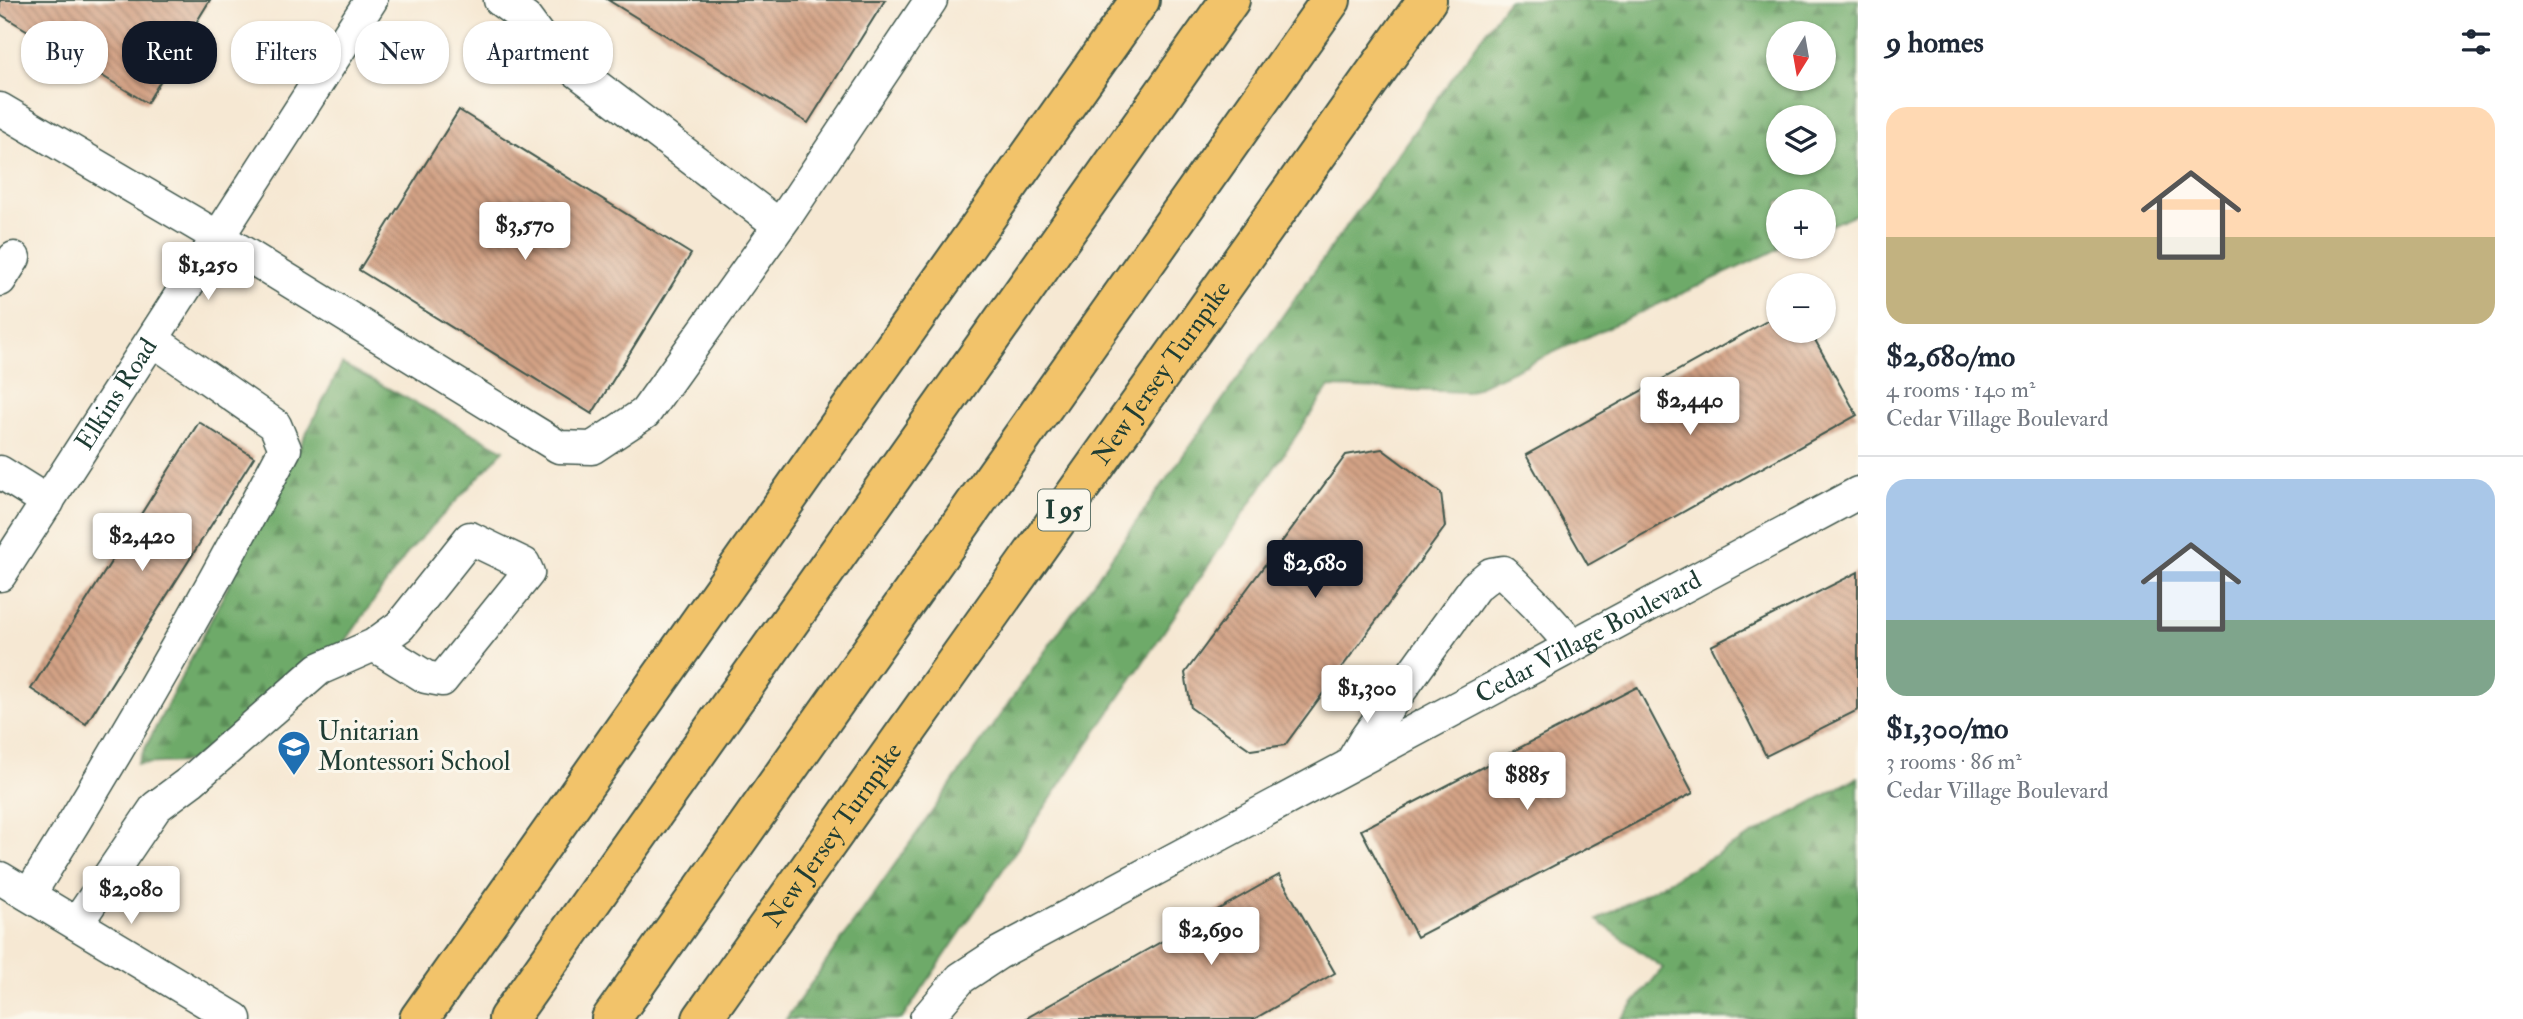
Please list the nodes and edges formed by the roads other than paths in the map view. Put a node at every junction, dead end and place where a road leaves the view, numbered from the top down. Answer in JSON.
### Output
{"nodes":[{"id":1,"x":371,"y":0,"type":"edge"},
{"id":2,"x":500,"y":0,"type":"edge"},
{"id":3,"x":931,"y":0,"type":"edge"},
{"id":4,"x":1140,"y":0,"type":"edge"},
{"id":5,"x":1230,"y":0,"type":"edge"},
{"id":6,"x":1331,"y":0,"type":"edge"},
{"id":7,"x":1427,"y":0,"type":"edge"},
{"id":8,"x":0,"y":109,"type":"edge"},
{"id":9,"x":779,"y":225,"type":"junction"},
{"id":10,"x":218,"y":237,"type":"junction"},
{"id":11,"x":153,"y":340,"type":"junction"},
{"id":12,"x":0,"y":472,"type":"edge"},
{"id":13,"x":1858,"y":493,"type":"edge"},
{"id":14,"x":48,"y":502,"type":"junction"},
{"id":15,"x":0,"y":575,"type":"edge"},
{"id":16,"x":374,"y":645,"type":"junction"},
{"id":17,"x":1572,"y":645,"type":"junction"},
{"id":18,"x":1351,"y":763,"type":"junction"},
{"id":19,"x":0,"y":878,"type":"edge"},
{"id":20,"x":29,"y":895,"type":"junction"},
{"id":21,"x":77,"y":923,"type":"junction"},
{"id":22,"x":235,"y":1019,"type":"edge"},
{"id":23,"x":419,"y":1019,"type":"edge"},
{"id":24,"x":509,"y":1019,"type":"edge"},
{"id":25,"x":611,"y":1019,"type":"edge"},
{"id":26,"x":702,"y":1019,"type":"edge"},
{"id":27,"x":926,"y":1019,"type":"edge"}],
"edges":[{"from":1,"to":10,"type":"street","name":"Elkins Road"},
{"from":2,"to":9,"type":"street"},
{"from":3,"to":9,"type":"street"},
{"from":4,"to":23,"type":"highway"},
{"from":5,"to":24,"type":"highway"},
{"from":6,"to":25,"type":"highway"},
{"from":7,"to":26,"type":"highway","name":"New Jersey Turnpike","number":"I 95"},
{"from":8,"to":10,"type":"street"},
{"from":9,"to":10,"type":"street"},
{"from":10,"to":11,"type":"street","name":"Elkins Road"},
{"from":11,"to":14,"type":"street","name":"Elkins Road"},
{"from":11,"to":20,"type":"street"},
{"from":12,"to":14,"type":"street"},
{"from":13,"to":17,"type":"street","name":"Cedar Village Boulevard"},
{"from":14,"to":15,"type":"street","name":"Elkins Road"},
{"from":16,"to":16,"type":"street"},
{"from":16,"to":21,"type":"street"},
{"from":17,"to":18,"type":"street","name":"Cedar Village Boulevard"},
{"from":17,"to":18,"type":"street"},
{"from":18,"to":27,"type":"street","name":"Cedar Village Boulevard"},
{"from":19,"to":20,"type":"street"},
{"from":20,"to":21,"type":"street"},
{"from":21,"to":22,"type":"street"}]}
